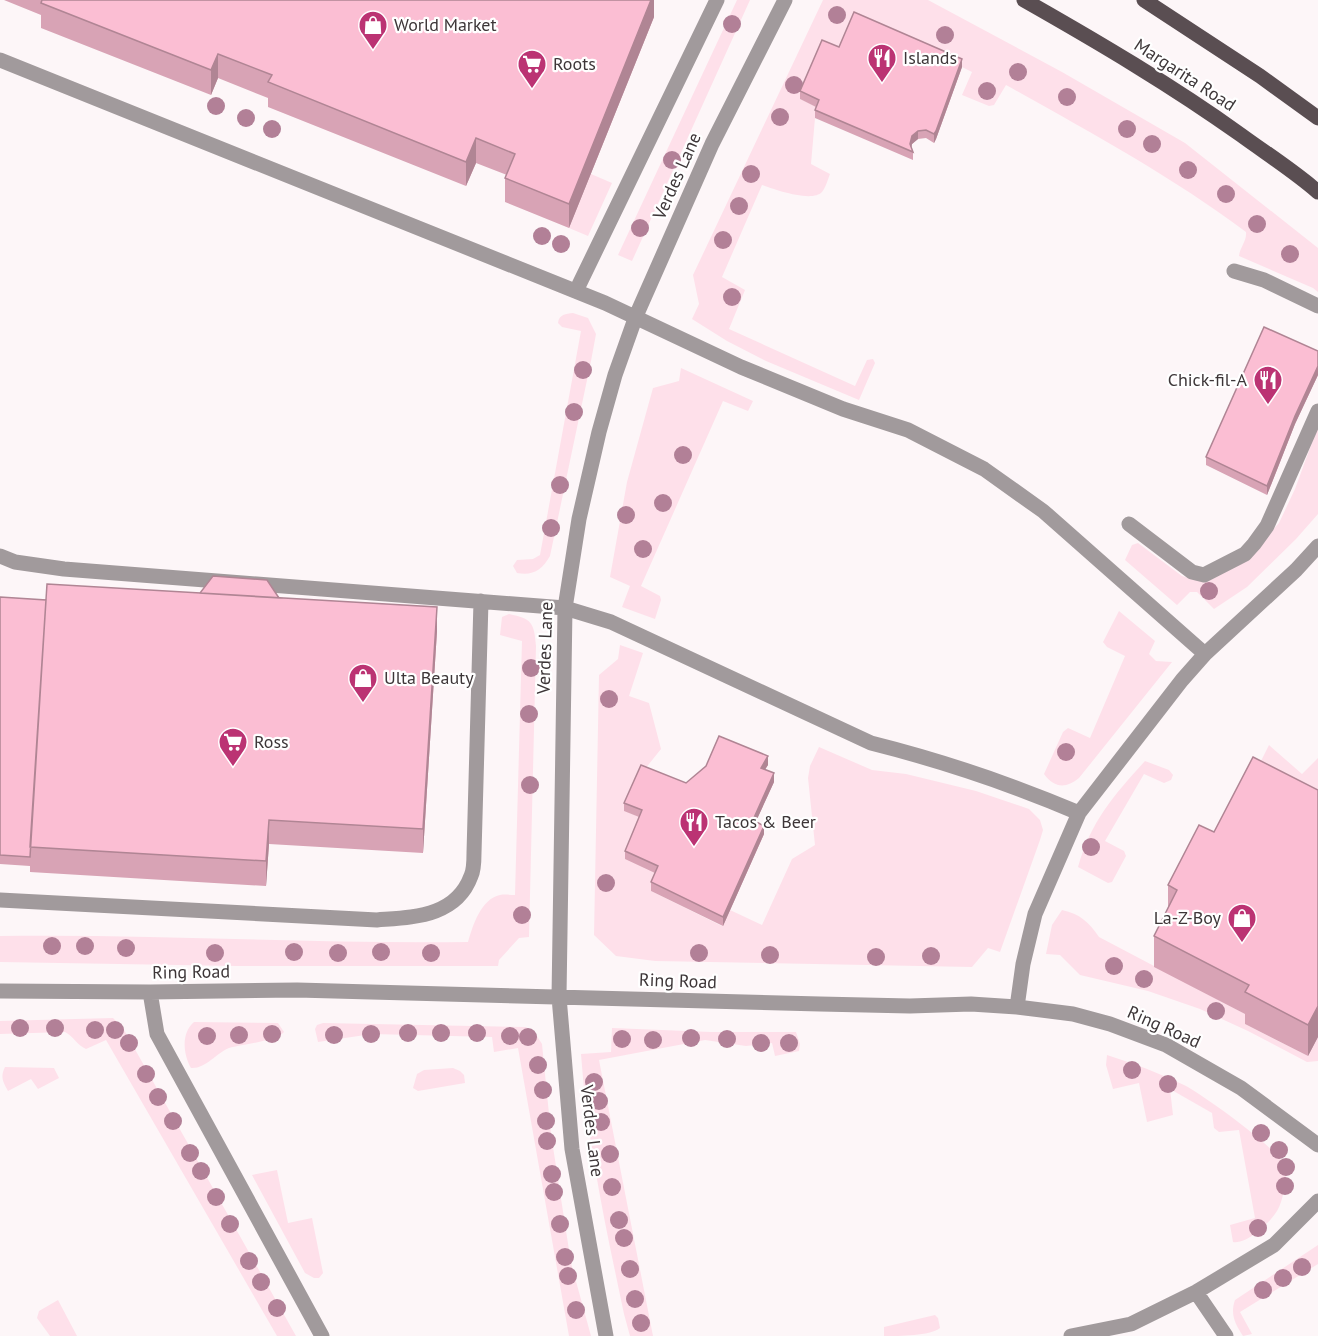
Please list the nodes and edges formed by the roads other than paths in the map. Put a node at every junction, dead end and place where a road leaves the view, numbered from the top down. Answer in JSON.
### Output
{"nodes":[{"id":1,"x":717,"y":0,"type":"edge"},
{"id":2,"x":785,"y":0,"type":"edge"},
{"id":3,"x":1024,"y":0,"type":"edge"},
{"id":4,"x":1144,"y":0,"type":"edge"},
{"id":5,"x":0,"y":60,"type":"edge"},
{"id":6,"x":1318,"y":118,"type":"edge"},
{"id":7,"x":1318,"y":192,"type":"edge"},
{"id":8,"x":1234,"y":272,"type":"dead end"},
{"id":9,"x":576,"y":291,"type":"junction"},
{"id":10,"x":1318,"y":306,"type":"edge"},
{"id":11,"x":636,"y":316,"type":"junction"},
{"id":12,"x":1318,"y":411,"type":"edge"},
{"id":13,"x":1129,"y":524,"type":"dead end"},
{"id":14,"x":1318,"y":546,"type":"edge"},
{"id":15,"x":0,"y":556,"type":"edge"},
{"id":16,"x":481,"y":601,"type":"junction"},
{"id":17,"x":565,"y":608,"type":"junction"},
{"id":18,"x":1205,"y":654,"type":"junction"},
{"id":19,"x":1079,"y":813,"type":"junction"},
{"id":20,"x":0,"y":900,"type":"edge"},
{"id":21,"x":0,"y":991,"type":"edge"},
{"id":22,"x":150,"y":992,"type":"junction"},
{"id":23,"x":559,"y":997,"type":"junction"},
{"id":24,"x":1017,"y":1007,"type":"junction"},
{"id":25,"x":1318,"y":1145,"type":"edge"},
{"id":26,"x":1318,"y":1201,"type":"edge"},
{"id":27,"x":1196,"y":1292,"type":"junction"},
{"id":28,"x":322,"y":1336,"type":"edge"},
{"id":29,"x":606,"y":1336,"type":"edge"},
{"id":30,"x":1071,"y":1336,"type":"edge"},
{"id":31,"x":1226,"y":1336,"type":"edge"}],
"edges":[{"from":1,"to":9,"type":"street"},
{"from":2,"to":11,"type":"street","name":"Verdes Lane"},
{"from":3,"to":7,"type":"main road","name":"Margarita Road"},
{"from":4,"to":6,"type":"main road"},
{"from":5,"to":9,"type":"street"},
{"from":8,"to":10,"type":"street"},
{"from":9,"to":11,"type":"street"},
{"from":11,"to":17,"type":"street","name":"Verdes Lane"},
{"from":11,"to":18,"type":"street"},
{"from":12,"to":13,"type":"street"},
{"from":14,"to":18,"type":"street"},
{"from":15,"to":16,"type":"street"},
{"from":16,"to":17,"type":"street"},
{"from":16,"to":20,"type":"street"},
{"from":17,"to":19,"type":"street"},
{"from":17,"to":23,"type":"street","name":"Verdes Lane"},
{"from":18,"to":19,"type":"street"},
{"from":19,"to":24,"type":"street"},
{"from":21,"to":22,"type":"street","name":"Ring Road"},
{"from":22,"to":23,"type":"street","name":"Ring Road"},
{"from":22,"to":28,"type":"street"},
{"from":23,"to":24,"type":"street","name":"Ring Road"},
{"from":23,"to":29,"type":"street","name":"Verdes Lane"},
{"from":24,"to":25,"type":"street","name":"Ring Road"},
{"from":26,"to":27,"type":"street"},
{"from":27,"to":30,"type":"street"},
{"from":27,"to":31,"type":"street"}]}
